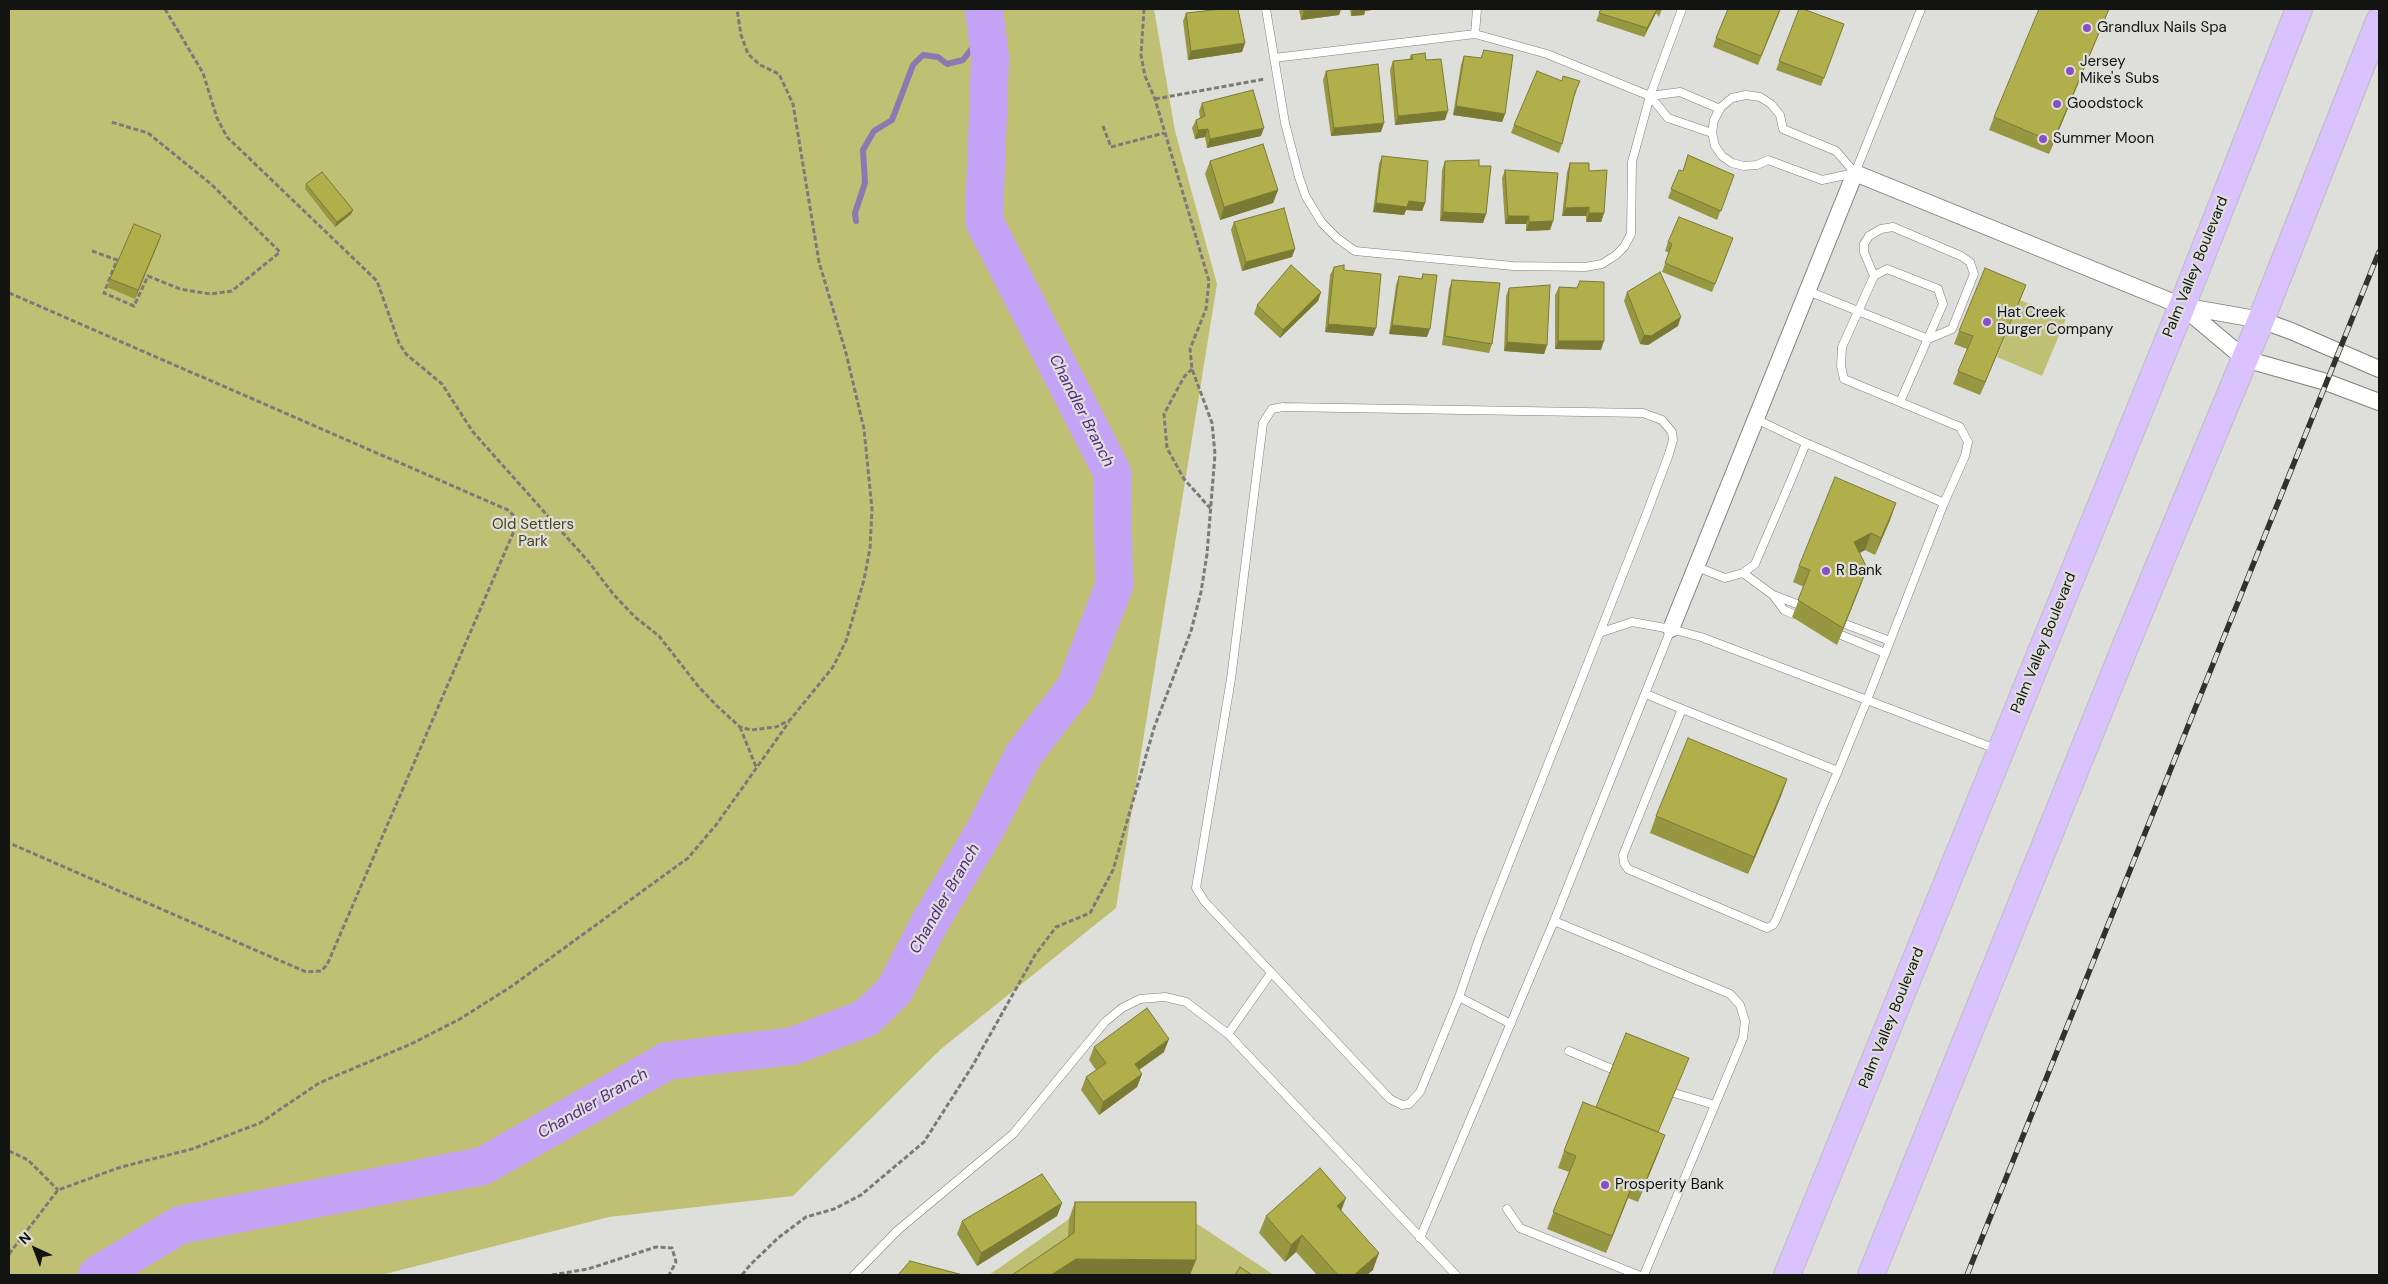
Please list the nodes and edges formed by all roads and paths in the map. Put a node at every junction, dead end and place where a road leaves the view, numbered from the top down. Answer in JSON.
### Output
{"nodes":[{"id":1,"x":165,"y":9,"type":"edge"},
{"id":2,"x":737,"y":9,"type":"edge"},
{"id":3,"x":1144,"y":9,"type":"edge"},
{"id":4,"x":1266,"y":9,"type":"edge"},
{"id":5,"x":1477,"y":9,"type":"edge"},
{"id":6,"x":1682,"y":9,"type":"edge"},
{"id":7,"x":1921,"y":9,"type":"edge"},
{"id":8,"x":2299,"y":9,"type":"edge"},
{"id":9,"x":2379,"y":21,"type":"edge"},
{"id":10,"x":1475,"y":34,"type":"junction"},
{"id":11,"x":1274,"y":58,"type":"junction"},
{"id":12,"x":1278,"y":77,"type":"junction"},
{"id":13,"x":1650,"y":96,"type":"junction"},
{"id":14,"x":1154,"y":99,"type":"junction"},
{"id":15,"x":1720,"y":109,"type":"junction"},
{"id":16,"x":111,"y":122,"type":"dead end"},
{"id":17,"x":1103,"y":126,"type":"dead end"},
{"id":18,"x":1164,"y":133,"type":"junction"},
{"id":19,"x":1712,"y":133,"type":"junction"},
{"id":20,"x":1855,"y":173,"type":"junction"},
{"id":21,"x":92,"y":251,"type":"dead end"},
{"id":22,"x":1874,"y":276,"type":"junction"},
{"id":23,"x":1808,"y":292,"type":"junction"},
{"id":24,"x":9,"y":293,"type":"edge"},
{"id":25,"x":2182,"y":306,"type":"junction"},
{"id":26,"x":1858,"y":311,"type":"junction"},
{"id":27,"x":2261,"y":320,"type":"junction"},
{"id":28,"x":1928,"y":339,"type":"junction"},
{"id":29,"x":2245,"y":360,"type":"junction"},
{"id":30,"x":1192,"y":368,"type":"junction"},
{"id":31,"x":2379,"y":369,"type":"edge"},
{"id":32,"x":1900,"y":402,"type":"junction"},
{"id":33,"x":2379,"y":402,"type":"edge"},
{"id":34,"x":1756,"y":419,"type":"junction"},
{"id":35,"x":1806,"y":443,"type":"junction"},
{"id":36,"x":1944,"y":503,"type":"junction"},
{"id":37,"x":1211,"y":508,"type":"junction"},
{"id":38,"x":1697,"y":566,"type":"junction"},
{"id":39,"x":1743,"y":574,"type":"junction"},
{"id":40,"x":1774,"y":595,"type":"junction"},
{"id":41,"x":1797,"y":604,"type":"dead end"},
{"id":42,"x":1793,"y":614,"type":"dead end"},
{"id":43,"x":1845,"y":624,"type":"edge"},
{"id":44,"x":1671,"y":629,"type":"junction"},
{"id":45,"x":1602,"y":632,"type":"junction"},
{"id":46,"x":1841,"y":635,"type":"edge"},
{"id":47,"x":1890,"y":641,"type":"junction"},
{"id":48,"x":1885,"y":654,"type":"junction"},
{"id":49,"x":1646,"y":694,"type":"junction"},
{"id":50,"x":1867,"y":700,"type":"junction"},
{"id":51,"x":1682,"y":709,"type":"junction"},
{"id":52,"x":790,"y":720,"type":"junction"},
{"id":53,"x":740,"y":727,"type":"junction"},
{"id":54,"x":2001,"y":750,"type":"junction"},
{"id":55,"x":756,"y":768,"type":"junction"},
{"id":56,"x":1838,"y":771,"type":"junction"},
{"id":57,"x":9,"y":842,"type":"edge"},
{"id":58,"x":1554,"y":921,"type":"junction"},
{"id":59,"x":1271,"y":973,"type":"junction"},
{"id":60,"x":1459,"y":998,"type":"junction"},
{"id":61,"x":1511,"y":1024,"type":"junction"},
{"id":62,"x":1228,"y":1034,"type":"junction"},
{"id":63,"x":1569,"y":1051,"type":"dead end"},
{"id":64,"x":1612,"y":1069,"type":"edge"},
{"id":65,"x":1674,"y":1093,"type":"edge"},
{"id":66,"x":1714,"y":1105,"type":"junction"},
{"id":67,"x":9,"y":1151,"type":"edge"},
{"id":68,"x":58,"y":1190,"type":"junction"},
{"id":69,"x":1507,"y":1209,"type":"dead end"},
{"id":70,"x":1420,"y":1238,"type":"junction"},
{"id":71,"x":9,"y":1254,"type":"edge"},
{"id":72,"x":552,"y":1275,"type":"edge"},
{"id":73,"x":669,"y":1275,"type":"edge"},
{"id":74,"x":742,"y":1275,"type":"edge"},
{"id":75,"x":854,"y":1275,"type":"edge"},
{"id":76,"x":1456,"y":1275,"type":"edge"},
{"id":77,"x":1638,"y":1275,"type":"edge"},
{"id":78,"x":1644,"y":1275,"type":"edge"},
{"id":79,"x":1786,"y":1275,"type":"edge"},
{"id":80,"x":1871,"y":1275,"type":"edge"}],
"edges":[{"from":1,"to":53,"type":"path"},
{"from":2,"to":52,"type":"path"},
{"from":3,"to":14,"type":"path"},
{"from":4,"to":11,"type":"lane"},
{"from":5,"to":10,"type":"lane"},
{"from":6,"to":13,"type":"lane"},
{"from":7,"to":20,"type":"lane"},
{"from":8,"to":25,"type":"highway","name":"Palm Valley Boulevard"},
{"from":9,"to":27,"type":"highway"},
{"from":10,"to":11,"type":"lane"},
{"from":10,"to":13,"type":"lane"},
{"from":11,"to":12,"type":"lane"},
{"from":12,"to":13,"type":"lane"},
{"from":12,"to":14,"type":"path"},
{"from":13,"to":15,"type":"lane"},
{"from":13,"to":19,"type":"lane"},
{"from":14,"to":18,"type":"path"},
{"from":15,"to":19,"type":"lane"},
{"from":15,"to":20,"type":"lane"},
{"from":16,"to":21,"type":"path"},
{"from":17,"to":18,"type":"path"},
{"from":18,"to":30,"type":"path"},
{"from":19,"to":20,"type":"lane"},
{"from":20,"to":23,"type":"street"},
{"from":20,"to":25,"type":"street"},
{"from":22,"to":26,"type":"lane"},
{"from":22,"to":28,"type":"lane"},
{"from":22,"to":28,"type":"lane"},
{"from":23,"to":26,"type":"lane"},
{"from":23,"to":34,"type":"street"},
{"from":24,"to":57,"type":"path"},
{"from":25,"to":27,"type":"street"},
{"from":25,"to":29,"type":"street"},
{"from":25,"to":54,"type":"highway","name":"Palm Valley Boulevard"},
{"from":26,"to":28,"type":"lane"},
{"from":26,"to":32,"type":"lane"},
{"from":27,"to":29,"type":"highway"},
{"from":27,"to":31,"type":"street"},
{"from":28,"to":32,"type":"lane"},
{"from":29,"to":33,"type":"street"},
{"from":29,"to":80,"type":"highway"},
{"from":30,"to":37,"type":"path"},
{"from":30,"to":37,"type":"path"},
{"from":32,"to":36,"type":"lane"},
{"from":34,"to":35,"type":"lane"},
{"from":34,"to":38,"type":"street"},
{"from":35,"to":36,"type":"lane"},
{"from":35,"to":39,"type":"lane"},
{"from":36,"to":47,"type":"lane"},
{"from":37,"to":74,"type":"path"},
{"from":38,"to":39,"type":"lane"},
{"from":38,"to":44,"type":"street"},
{"from":39,"to":40,"type":"lane"},
{"from":40,"to":41,"type":"lane"},
{"from":40,"to":42,"type":"lane"},
{"from":43,"to":47,"type":"lane"},
{"from":44,"to":45,"type":"lane"},
{"from":44,"to":49,"type":"lane"},
{"from":44,"to":50,"type":"lane"},
{"from":45,"to":59,"type":"lane"},
{"from":45,"to":60,"type":"lane"},
{"from":46,"to":48,"type":"lane"},
{"from":47,"to":48,"type":"lane"},
{"from":48,"to":50,"type":"lane"},
{"from":49,"to":51,"type":"lane"},
{"from":49,"to":58,"type":"lane"},
{"from":50,"to":54,"type":"lane"},
{"from":50,"to":56,"type":"lane"},
{"from":51,"to":56,"type":"lane"},
{"from":51,"to":56,"type":"lane"},
{"from":52,"to":53,"type":"path"},
{"from":52,"to":55,"type":"path"},
{"from":53,"to":55,"type":"path"},
{"from":54,"to":79,"type":"highway","name":"Palm Valley Boulevard"},
{"from":55,"to":68,"type":"path"},
{"from":58,"to":61,"type":"lane"},
{"from":58,"to":66,"type":"lane"},
{"from":59,"to":60,"type":"lane"},
{"from":59,"to":62,"type":"lane"},
{"from":60,"to":61,"type":"lane"},
{"from":61,"to":70,"type":"lane"},
{"from":62,"to":70,"type":"lane"},
{"from":62,"to":75,"type":"lane"},
{"from":63,"to":64,"type":"lane"},
{"from":65,"to":66,"type":"lane"},
{"from":66,"to":78,"type":"lane"},
{"from":67,"to":68,"type":"path"},
{"from":68,"to":71,"type":"path"},
{"from":69,"to":77,"type":"lane"},
{"from":70,"to":76,"type":"lane"},
{"from":72,"to":73,"type":"path"}]}
